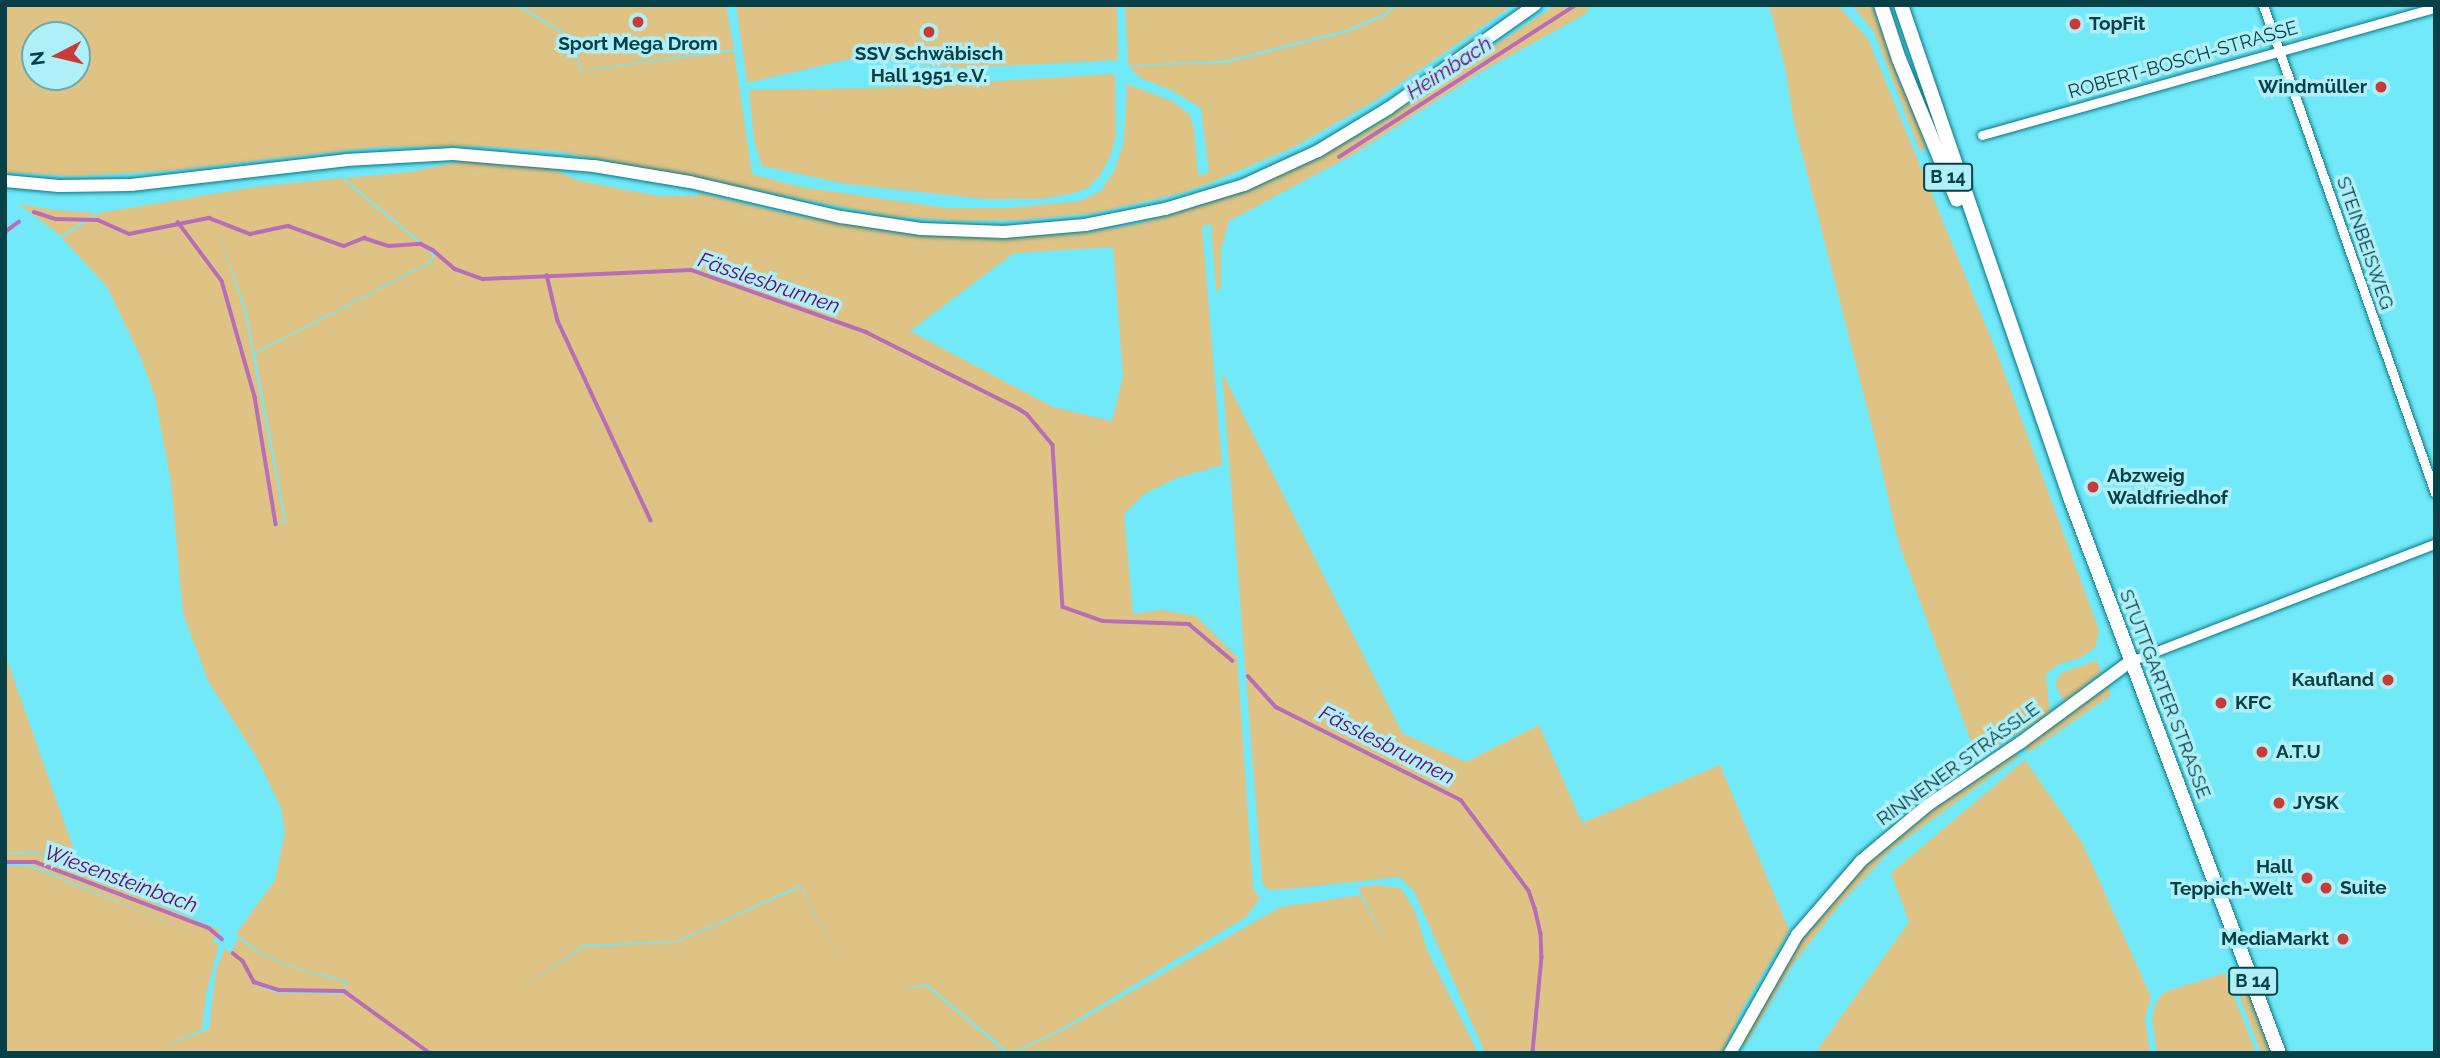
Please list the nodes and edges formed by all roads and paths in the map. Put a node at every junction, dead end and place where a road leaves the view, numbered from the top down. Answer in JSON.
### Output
{"nodes":[{"id":1,"x":1535,"y":5,"type":"edge"},
{"id":2,"x":1881,"y":5,"type":"edge"},
{"id":3,"x":1900,"y":5,"type":"edge"},
{"id":4,"x":2263,"y":5,"type":"edge"},
{"id":5,"x":2435,"y":8,"type":"edge"},
{"id":6,"x":2279,"y":51,"type":"junction"},
{"id":7,"x":1982,"y":135,"type":"dead end"},
{"id":8,"x":5,"y":181,"type":"edge"},
{"id":9,"x":2017,"y":348,"type":"junction"},
{"id":10,"x":2435,"y":493,"type":"edge"},
{"id":11,"x":2435,"y":544,"type":"edge"},
{"id":12,"x":2131,"y":661,"type":"junction"},
{"id":13,"x":1730,"y":1053,"type":"edge"},
{"id":14,"x":2279,"y":1053,"type":"edge"}],
"edges":[{"from":1,"to":8,"type":"main road"},
{"from":2,"to":9,"type":"main road","name":"STUTTGARTER STRASSE","number":"B 14"},
{"from":3,"to":9,"type":"main road","name":"STUTTGARTER STRASSE","number":"B 14"},
{"from":4,"to":6,"type":"street","name":"STEINBEISWEG"},
{"from":5,"to":6,"type":"street","name":"ROBERT-BOSCH-STRASSE"},
{"from":6,"to":7,"type":"street","name":"ROBERT-BOSCH-STRASSE"},
{"from":6,"to":10,"type":"street","name":"STEINBEISWEG"},
{"from":9,"to":12,"type":"main road","name":"STUTTGARTER STRASSE","number":"B 14"},
{"from":11,"to":12,"type":"street"},
{"from":12,"to":13,"type":"main road","name":"RINNENER STRÄSSLE"},
{"from":12,"to":14,"type":"main road","name":"STUTTGARTER STRASSE","number":"B 14"}]}
